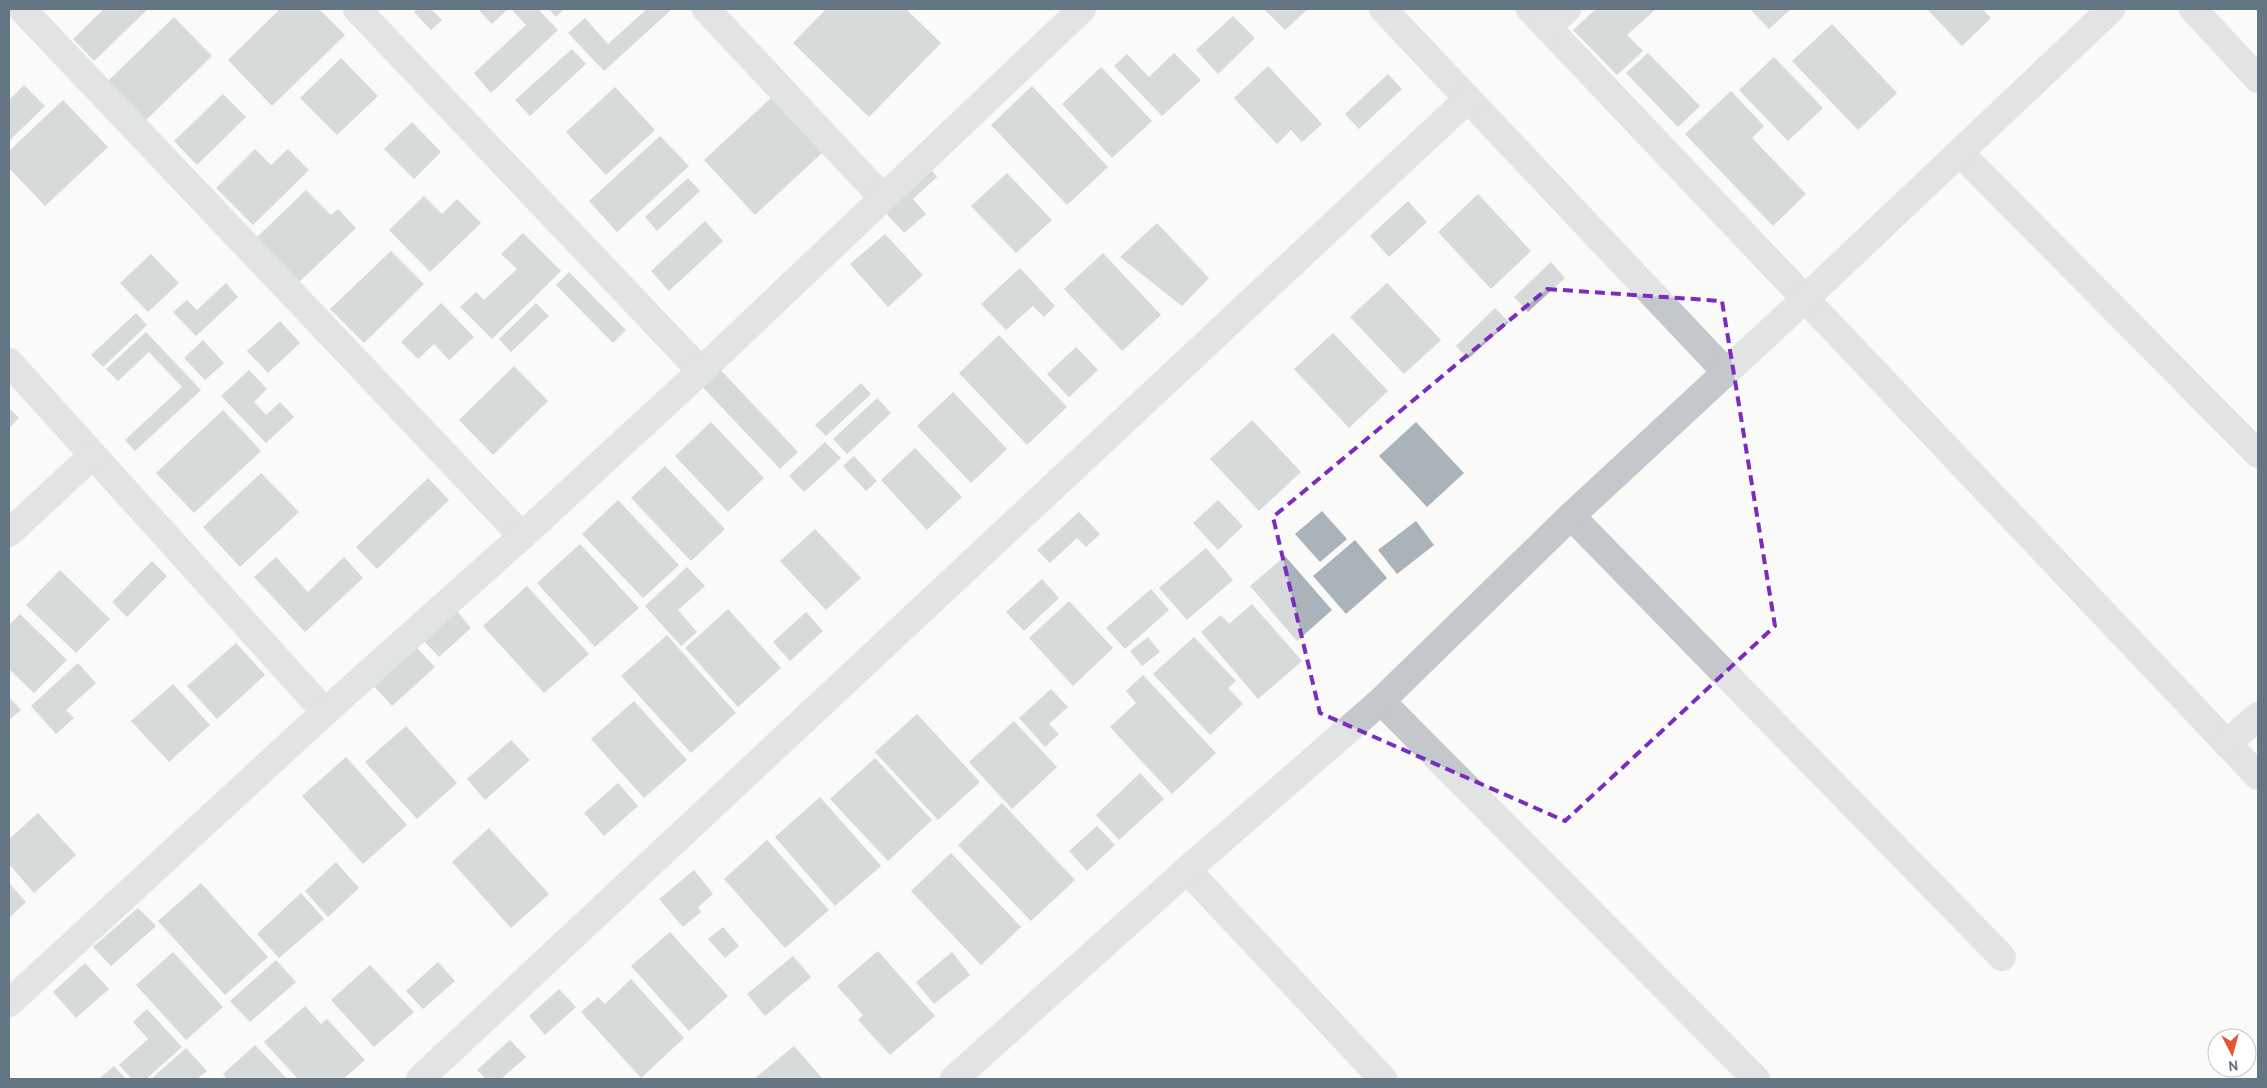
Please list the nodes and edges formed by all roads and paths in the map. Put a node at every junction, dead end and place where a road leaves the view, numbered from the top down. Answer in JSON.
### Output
{"nodes":[{"id":1,"x":22,"y":9,"type":"edge"},
{"id":2,"x":357,"y":9,"type":"edge"},
{"id":3,"x":706,"y":9,"type":"edge"},
{"id":4,"x":1082,"y":9,"type":"edge"},
{"id":5,"x":1383,"y":9,"type":"edge"},
{"id":6,"x":2111,"y":9,"type":"edge"},
{"id":7,"x":2193,"y":9,"type":"edge"},
{"id":8,"x":1548,"y":15,"type":"edge"},
{"id":9,"x":2258,"y":79,"type":"edge"},
{"id":10,"x":1468,"y":99,"type":"junction"},
{"id":11,"x":1960,"y":152,"type":"junction"},
{"id":12,"x":883,"y":198,"type":"junction"},
{"id":13,"x":1806,"y":298,"type":"junction"},
{"id":14,"x":9,"y":362,"type":"edge"},
{"id":15,"x":701,"y":371,"type":"junction"},
{"id":16,"x":1726,"y":372,"type":"junction"},
{"id":17,"x":2258,"y":454,"type":"edge"},
{"id":18,"x":92,"y":456,"type":"junction"},
{"id":19,"x":1571,"y":516,"type":"junction"},
{"id":20,"x":9,"y":534,"type":"edge"},
{"id":21,"x":522,"y":536,"type":"junction"},
{"id":22,"x":1381,"y":701,"type":"junction"},
{"id":23,"x":325,"y":712,"type":"junction"},
{"id":24,"x":2258,"y":716,"type":"edge"},
{"id":25,"x":2227,"y":744,"type":"junction"},
{"id":26,"x":2258,"y":776,"type":"edge"},
{"id":27,"x":1187,"y":870,"type":"junction"},
{"id":28,"x":2002,"y":957,"type":"dead end"},
{"id":29,"x":9,"y":1003,"type":"edge"},
{"id":30,"x":420,"y":1079,"type":"edge"},
{"id":31,"x":954,"y":1079,"type":"edge"},
{"id":32,"x":1383,"y":1079,"type":"edge"},
{"id":33,"x":1756,"y":1079,"type":"edge"}],
"edges":[{"from":1,"to":21,"type":"street"},
{"from":2,"to":15,"type":"street"},
{"from":3,"to":12,"type":"street"},
{"from":4,"to":12,"type":"street"},
{"from":5,"to":10,"type":"street"},
{"from":6,"to":11,"type":"street"},
{"from":7,"to":9,"type":"street"},
{"from":8,"to":13,"type":"street"},
{"from":10,"to":16,"type":"street"},
{"from":10,"to":30,"type":"street"},
{"from":11,"to":13,"type":"street"},
{"from":11,"to":17,"type":"street"},
{"from":12,"to":15,"type":"street"},
{"from":13,"to":16,"type":"street"},
{"from":13,"to":25,"type":"street"},
{"from":14,"to":18,"type":"street"},
{"from":15,"to":21,"type":"street"},
{"from":16,"to":19,"type":"street"},
{"from":18,"to":20,"type":"street"},
{"from":18,"to":23,"type":"street"},
{"from":19,"to":22,"type":"street"},
{"from":19,"to":28,"type":"street"},
{"from":21,"to":23,"type":"street"},
{"from":22,"to":27,"type":"street"},
{"from":22,"to":33,"type":"street"},
{"from":23,"to":29,"type":"street"},
{"from":24,"to":25,"type":"street"},
{"from":25,"to":26,"type":"street"},
{"from":27,"to":31,"type":"street"},
{"from":27,"to":32,"type":"street"}]}
